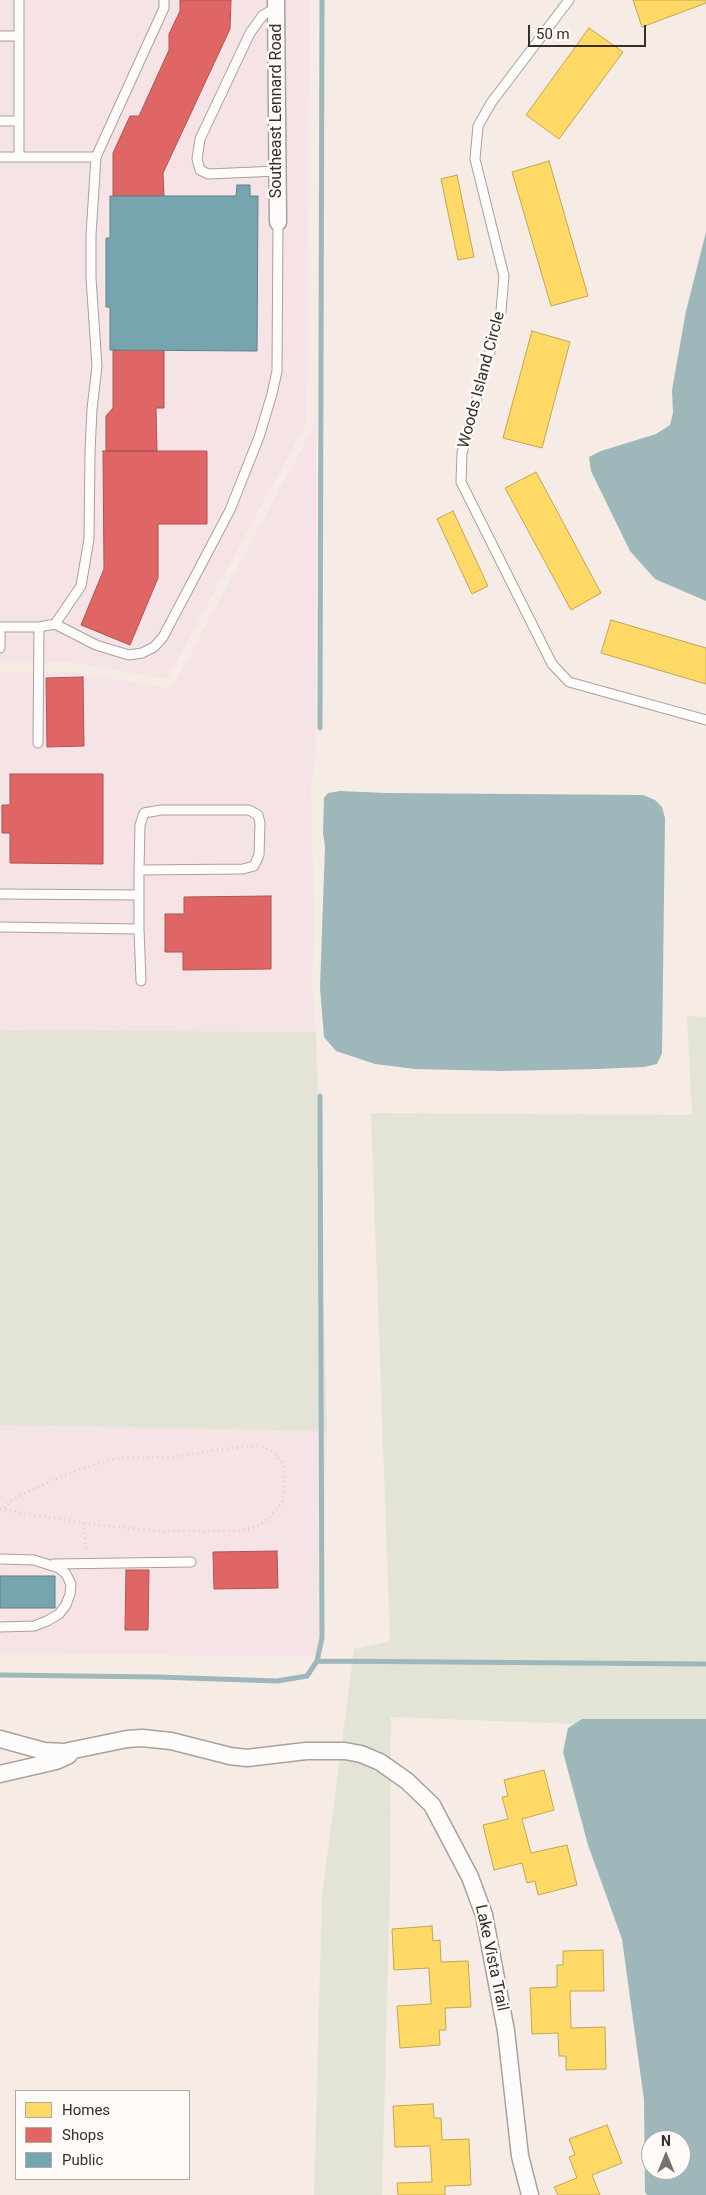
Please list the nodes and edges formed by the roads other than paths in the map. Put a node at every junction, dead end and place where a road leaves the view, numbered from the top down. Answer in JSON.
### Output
{"nodes":[{"id":1,"x":19,"y":0,"type":"edge"},
{"id":2,"x":164,"y":0,"type":"edge"},
{"id":3,"x":569,"y":0,"type":"edge"},
{"id":4,"x":276,"y":4,"type":"edge"},
{"id":5,"x":0,"y":36,"type":"edge"},
{"id":6,"x":19,"y":36,"type":"junction"},
{"id":7,"x":19,"y":121,"type":"junction"},
{"id":8,"x":0,"y":122,"type":"edge"},
{"id":9,"x":0,"y":157,"type":"edge"},
{"id":10,"x":19,"y":157,"type":"junction"},
{"id":11,"x":96,"y":157,"type":"junction"},
{"id":12,"x":278,"y":171,"type":"junction"},
{"id":13,"x":278,"y":222,"type":"joint"},
{"id":14,"x":55,"y":624,"type":"junction"},
{"id":15,"x":0,"y":627,"type":"edge"},
{"id":16,"x":39,"y":627,"type":"junction"},
{"id":17,"x":0,"y":648,"type":"edge"},
{"id":18,"x":706,"y":720,"type":"edge"},
{"id":19,"x":38,"y":743,"type":"dead end"},
{"id":20,"x":139,"y":870,"type":"junction"},
{"id":21,"x":0,"y":894,"type":"edge"},
{"id":22,"x":139,"y":895,"type":"junction"},
{"id":23,"x":0,"y":927,"type":"edge"},
{"id":24,"x":139,"y":929,"type":"junction"},
{"id":25,"x":141,"y":981,"type":"dead end"},
{"id":26,"x":0,"y":1559,"type":"edge"},
{"id":27,"x":191,"y":1562,"type":"dead end"},
{"id":28,"x":48,"y":1564,"type":"junction"},
{"id":29,"x":0,"y":1627,"type":"edge"},
{"id":30,"x":0,"y":1739,"type":"edge"},
{"id":31,"x":78,"y":1750,"type":"junction"},
{"id":32,"x":0,"y":1774,"type":"edge"},
{"id":33,"x":530,"y":2195,"type":"edge"}],
"edges":[{"from":1,"to":6,"type":"lane"},
{"from":2,"to":11,"type":"lane"},
{"from":3,"to":18,"type":"lane","name":"Woods Island Circle"},
{"from":4,"to":12,"type":"street","name":"Southeast Lennard Road"},
{"from":4,"to":12,"type":"lane"},
{"from":5,"to":6,"type":"lane"},
{"from":6,"to":7,"type":"lane"},
{"from":7,"to":8,"type":"lane"},
{"from":7,"to":10,"type":"lane"},
{"from":9,"to":10,"type":"lane"},
{"from":10,"to":11,"type":"lane"},
{"from":11,"to":14,"type":"lane"},
{"from":12,"to":13,"type":"street","name":"Southeast Lennard Road"},
{"from":13,"to":14,"type":"lane"},
{"from":14,"to":16,"type":"lane"},
{"from":15,"to":16,"type":"lane"},
{"from":15,"to":17,"type":"lane"},
{"from":16,"to":19,"type":"lane"},
{"from":20,"to":20,"type":"lane"},
{"from":20,"to":22,"type":"lane"},
{"from":21,"to":22,"type":"lane"},
{"from":22,"to":24,"type":"lane"},
{"from":23,"to":24,"type":"lane"},
{"from":24,"to":25,"type":"lane"},
{"from":26,"to":28,"type":"lane"},
{"from":27,"to":28,"type":"lane"},
{"from":28,"to":29,"type":"lane"},
{"from":30,"to":31,"type":"street","name":"Lake Vista Trail"},
{"from":31,"to":32,"type":"street","name":"Lake Vista Trail"},
{"from":31,"to":33,"type":"street","name":"Lake Vista Trail"}]}
